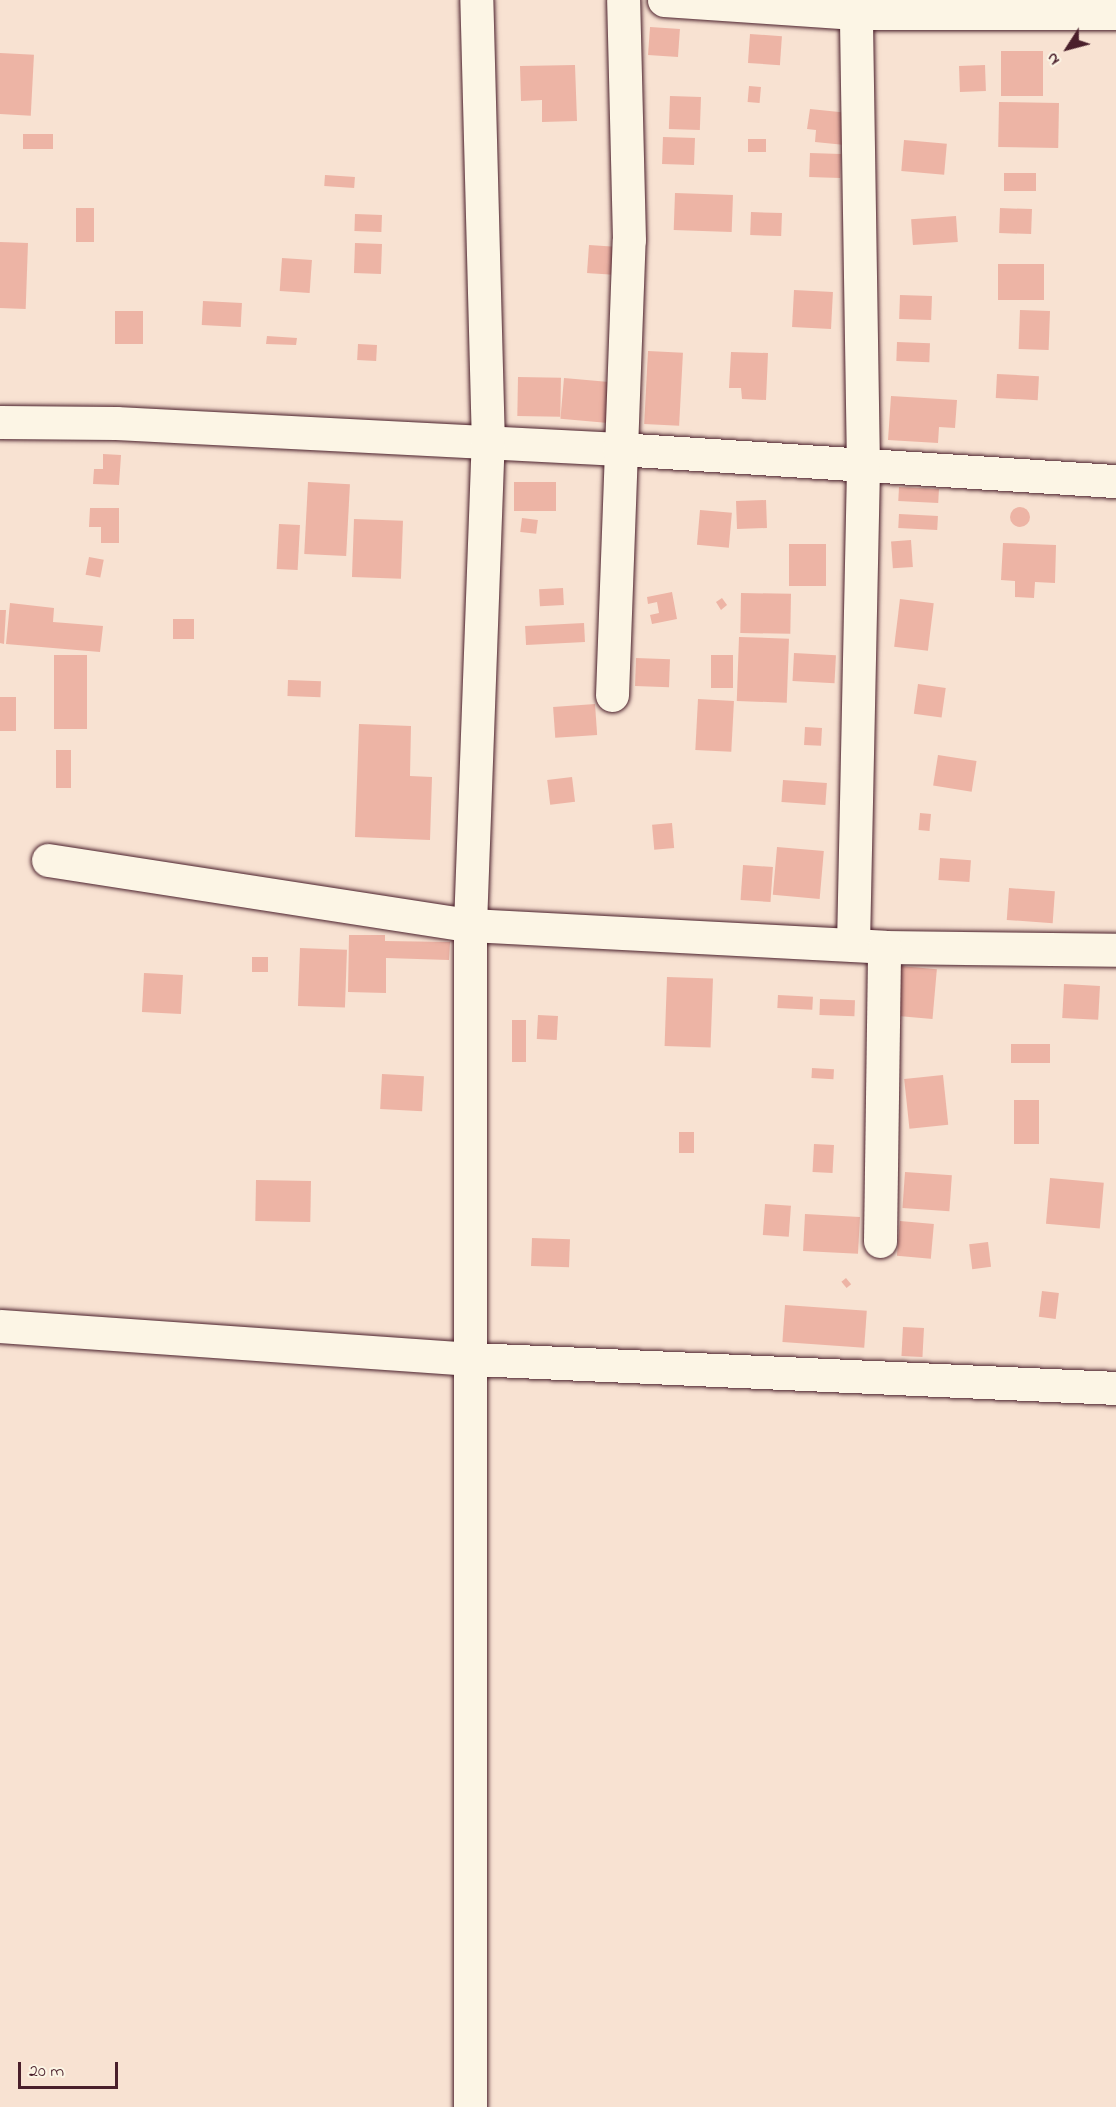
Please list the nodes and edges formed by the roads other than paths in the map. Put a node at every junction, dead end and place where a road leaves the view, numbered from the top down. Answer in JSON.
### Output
{"nodes":[{"id":1,"x":476,"y":0,"type":"edge"},
{"id":2,"x":623,"y":0,"type":"edge"},
{"id":3,"x":664,"y":0,"type":"edge"},
{"id":4,"x":1115,"y":0,"type":"edge"},
{"id":5,"x":840,"y":9,"type":"edge"},
{"id":6,"x":1116,"y":13,"type":"edge"},
{"id":7,"x":1116,"y":23,"type":"edge"},
{"id":8,"x":0,"y":422,"type":"edge"},
{"id":9,"x":488,"y":445,"type":"junction"},
{"id":10,"x":619,"y":449,"type":"junction"},
{"id":11,"x":863,"y":467,"type":"junction"},
{"id":12,"x":1116,"y":481,"type":"edge"},
{"id":13,"x":612,"y":695,"type":"dead end"},
{"id":14,"x":48,"y":860,"type":"dead end"},
{"id":15,"x":470,"y":925,"type":"junction"},
{"id":16,"x":868,"y":946,"type":"junction"},
{"id":17,"x":1116,"y":950,"type":"edge"},
{"id":18,"x":880,"y":1241,"type":"dead end"},
{"id":19,"x":0,"y":1326,"type":"edge"},
{"id":20,"x":472,"y":1359,"type":"junction"},
{"id":21,"x":1116,"y":1388,"type":"edge"},
{"id":22,"x":470,"y":2107,"type":"edge"}],
"edges":[{"from":1,"to":9,"type":"street"},
{"from":2,"to":10,"type":"street"},
{"from":3,"to":5,"type":"street"},
{"from":4,"to":6,"type":"street"},
{"from":5,"to":6,"type":"street"},
{"from":5,"to":11,"type":"street"},
{"from":6,"to":7,"type":"street"},
{"from":8,"to":9,"type":"street"},
{"from":9,"to":10,"type":"street"},
{"from":9,"to":15,"type":"street"},
{"from":10,"to":11,"type":"street"},
{"from":10,"to":13,"type":"street"},
{"from":11,"to":12,"type":"street"},
{"from":11,"to":16,"type":"street"},
{"from":14,"to":15,"type":"street"},
{"from":15,"to":16,"type":"street"},
{"from":15,"to":20,"type":"street"},
{"from":16,"to":17,"type":"street"},
{"from":16,"to":18,"type":"street"},
{"from":19,"to":20,"type":"street"},
{"from":20,"to":21,"type":"street"},
{"from":20,"to":22,"type":"street"}]}
